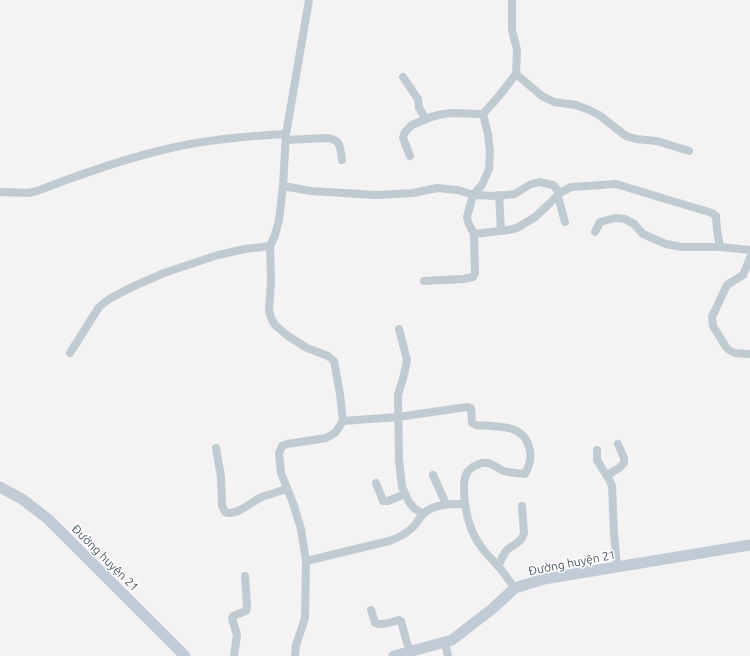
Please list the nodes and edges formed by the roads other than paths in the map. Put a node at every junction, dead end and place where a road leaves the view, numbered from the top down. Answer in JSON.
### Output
{"nodes":[{"id":1,"x":309,"y":0,"type":"edge"},
{"id":2,"x":512,"y":0,"type":"edge"},
{"id":3,"x":516,"y":74,"type":"junction"},
{"id":4,"x":403,"y":77,"type":"dead end"},
{"id":5,"x":483,"y":114,"type":"junction"},
{"id":6,"x":426,"y":119,"type":"junction"},
{"id":7,"x":286,"y":137,"type":"junction"},
{"id":8,"x":689,"y":151,"type":"dead end"},
{"id":9,"x":410,"y":156,"type":"dead end"},
{"id":10,"x":342,"y":160,"type":"dead end"},
{"id":11,"x":283,"y":186,"type":"junction"},
{"id":12,"x":0,"y":192,"type":"edge"},
{"id":13,"x":473,"y":195,"type":"junction"},
{"id":14,"x":558,"y":195,"type":"junction"},
{"id":15,"x":499,"y":196,"type":"junction"},
{"id":16,"x":565,"y":222,"type":"dead end"},
{"id":17,"x":501,"y":231,"type":"junction"},
{"id":18,"x":595,"y":232,"type":"dead end"},
{"id":19,"x":474,"y":234,"type":"junction"},
{"id":20,"x":270,"y":246,"type":"junction"},
{"id":21,"x":720,"y":246,"type":"junction"},
{"id":22,"x":750,"y":250,"type":"edge"},
{"id":23,"x":750,"y":258,"type":"edge"},
{"id":24,"x":424,"y":281,"type":"dead end"},
{"id":25,"x":399,"y":329,"type":"dead end"},
{"id":26,"x":70,"y":353,"type":"dead end"},
{"id":27,"x":750,"y":354,"type":"edge"},
{"id":28,"x":398,"y":417,"type":"junction"},
{"id":29,"x":343,"y":421,"type":"junction"},
{"id":30,"x":618,"y":444,"type":"dead end"},
{"id":31,"x":216,"y":448,"type":"dead end"},
{"id":32,"x":597,"y":450,"type":"dead end"},
{"id":33,"x":433,"y":475,"type":"dead end"},
{"id":34,"x":607,"y":475,"type":"junction"},
{"id":35,"x":376,"y":483,"type":"dead end"},
{"id":36,"x":0,"y":487,"type":"edge"},
{"id":37,"x":286,"y":489,"type":"junction"},
{"id":38,"x":405,"y":494,"type":"junction"},
{"id":39,"x":446,"y":504,"type":"junction"},
{"id":40,"x":464,"y":504,"type":"junction"},
{"id":41,"x":522,"y":506,"type":"dead end"},
{"id":42,"x":423,"y":514,"type":"junction"},
{"id":43,"x":750,"y":545,"type":"edge"},
{"id":44,"x":306,"y":561,"type":"junction"},
{"id":45,"x":498,"y":566,"type":"junction"},
{"id":46,"x":618,"y":567,"type":"junction"},
{"id":47,"x":245,"y":576,"type":"dead end"},
{"id":48,"x":515,"y":588,"type":"junction"},
{"id":49,"x":371,"y":610,"type":"dead end"},
{"id":50,"x":445,"y":643,"type":"junction"},
{"id":51,"x":411,"y":652,"type":"junction"},
{"id":52,"x":185,"y":656,"type":"edge"},
{"id":53,"x":234,"y":656,"type":"edge"},
{"id":54,"x":295,"y":656,"type":"edge"},
{"id":55,"x":394,"y":656,"type":"edge"},
{"id":56,"x":448,"y":656,"type":"edge"}],
"edges":[{"from":1,"to":7,"type":"street"},
{"from":2,"to":3,"type":"street"},
{"from":3,"to":5,"type":"street"},
{"from":3,"to":8,"type":"street"},
{"from":4,"to":6,"type":"street"},
{"from":5,"to":6,"type":"street"},
{"from":5,"to":13,"type":"street"},
{"from":6,"to":9,"type":"street"},
{"from":7,"to":10,"type":"street"},
{"from":7,"to":11,"type":"street"},
{"from":7,"to":12,"type":"street"},
{"from":11,"to":13,"type":"street"},
{"from":11,"to":20,"type":"street"},
{"from":13,"to":15,"type":"street"},
{"from":13,"to":19,"type":"street"},
{"from":14,"to":15,"type":"street"},
{"from":14,"to":16,"type":"street"},
{"from":14,"to":17,"type":"street"},
{"from":14,"to":21,"type":"street"},
{"from":15,"to":17,"type":"street"},
{"from":17,"to":19,"type":"street"},
{"from":18,"to":21,"type":"street"},
{"from":19,"to":24,"type":"street"},
{"from":20,"to":26,"type":"street"},
{"from":20,"to":29,"type":"street"},
{"from":21,"to":22,"type":"street"},
{"from":23,"to":27,"type":"street"},
{"from":25,"to":28,"type":"street"},
{"from":28,"to":29,"type":"street"},
{"from":28,"to":38,"type":"street"},
{"from":28,"to":40,"type":"street"},
{"from":29,"to":37,"type":"street"},
{"from":30,"to":34,"type":"street"},
{"from":31,"to":37,"type":"street"},
{"from":32,"to":34,"type":"street"},
{"from":33,"to":39,"type":"street"},
{"from":34,"to":46,"type":"street"},
{"from":35,"to":38,"type":"street"},
{"from":36,"to":52,"type":"street","name":"Đường huyện 21"},
{"from":37,"to":44,"type":"street"},
{"from":38,"to":42,"type":"street"},
{"from":39,"to":40,"type":"street"},
{"from":39,"to":42,"type":"street"},
{"from":40,"to":45,"type":"street"},
{"from":41,"to":45,"type":"street"},
{"from":42,"to":44,"type":"street"},
{"from":43,"to":46,"type":"street","name":"Đường huyện 21"},
{"from":44,"to":54,"type":"street"},
{"from":45,"to":48,"type":"street"},
{"from":46,"to":48,"type":"street","name":"Đường huyện 21"},
{"from":47,"to":53,"type":"street"},
{"from":48,"to":50,"type":"street","name":"Đường huyện 21"},
{"from":49,"to":51,"type":"street"},
{"from":50,"to":51,"type":"street","name":"Đường huyện 21"},
{"from":50,"to":56,"type":"street"},
{"from":51,"to":55,"type":"street","name":"Đường huyện 21"}]}
